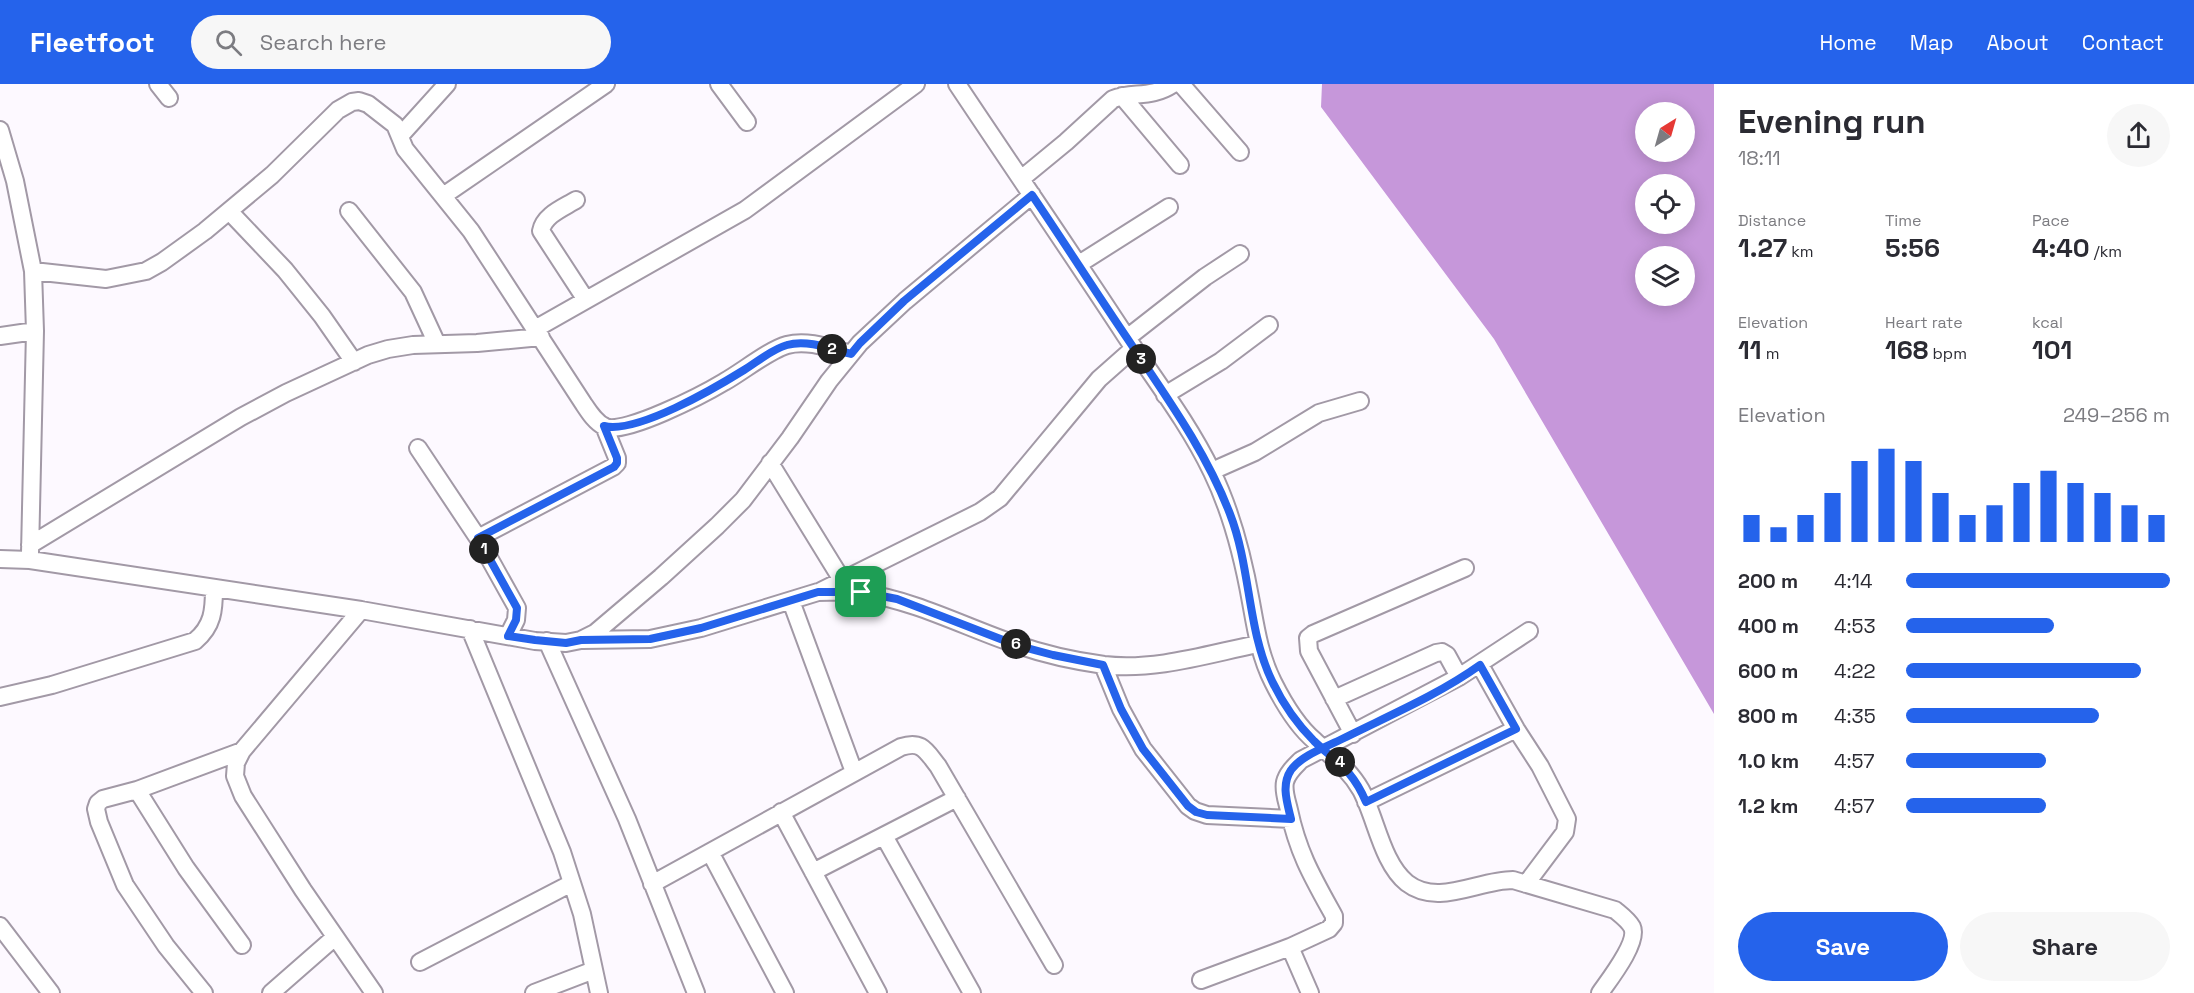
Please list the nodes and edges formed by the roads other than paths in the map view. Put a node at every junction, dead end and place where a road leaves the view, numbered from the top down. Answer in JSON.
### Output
{"nodes":[{"id":1,"x":158,"y":84,"type":"edge"},
{"id":2,"x":447,"y":84,"type":"edge"},
{"id":3,"x":606,"y":84,"type":"edge"},
{"id":4,"x":916,"y":84,"type":"edge"},
{"id":5,"x":957,"y":84,"type":"edge"},
{"id":6,"x":1173,"y":84,"type":"edge"},
{"id":7,"x":1181,"y":84,"type":"edge"},
{"id":8,"x":724,"y":86,"type":"edge"},
{"id":9,"x":1122,"y":96,"type":"junction"},
{"id":10,"x":169,"y":98,"type":"dead end"},
{"id":11,"x":747,"y":122,"type":"dead end"},
{"id":12,"x":0,"y":130,"type":"edge"},
{"id":13,"x":400,"y":136,"type":"junction"},
{"id":14,"x":1240,"y":152,"type":"dead end"},
{"id":15,"x":1180,"y":165,"type":"dead end"},
{"id":16,"x":1021,"y":179,"type":"junction"},
{"id":17,"x":8,"y":183,"type":"edge"},
{"id":18,"x":1032,"y":195,"type":"junction"},
{"id":19,"x":443,"y":196,"type":"junction"},
{"id":20,"x":576,"y":200,"type":"dead end"},
{"id":21,"x":1169,"y":207,"type":"dead end"},
{"id":22,"x":229,"y":211,"type":"junction"},
{"id":23,"x":349,"y":212,"type":"dead end"},
{"id":24,"x":1240,"y":254,"type":"dead end"},
{"id":25,"x":1079,"y":264,"type":"junction"},
{"id":26,"x":33,"y":270,"type":"junction"},
{"id":27,"x":586,"y":300,"type":"junction"},
{"id":28,"x":1269,"y":325,"type":"dead end"},
{"id":29,"x":35,"y":331,"type":"junction"},
{"id":30,"x":538,"y":333,"type":"junction"},
{"id":31,"x":0,"y":336,"type":"edge"},
{"id":32,"x":1130,"y":343,"type":"junction"},
{"id":33,"x":436,"y":344,"type":"junction"},
{"id":34,"x":851,"y":354,"type":"junction"},
{"id":35,"x":354,"y":362,"type":"junction"},
{"id":36,"x":1165,"y":395,"type":"junction"},
{"id":37,"x":1360,"y":401,"type":"dead end"},
{"id":38,"x":604,"y":426,"type":"junction"},
{"id":39,"x":418,"y":448,"type":"dead end"},
{"id":40,"x":770,"y":463,"type":"junction"},
{"id":41,"x":1212,"y":471,"type":"junction"},
{"id":42,"x":478,"y":538,"type":"junction"},
{"id":43,"x":30,"y":552,"type":"junction"},
{"id":44,"x":0,"y":559,"type":"edge"},
{"id":45,"x":1465,"y":568,"type":"dead end"},
{"id":46,"x":842,"y":580,"type":"junction"},
{"id":47,"x":214,"y":588,"type":"junction"},
{"id":48,"x":818,"y":592,"type":"junction"},
{"id":49,"x":791,"y":601,"type":"junction"},
{"id":50,"x":361,"y":610,"type":"junction"},
{"id":51,"x":470,"y":629,"type":"junction"},
{"id":52,"x":1529,"y":631,"type":"dead end"},
{"id":53,"x":508,"y":636,"type":"junction"},
{"id":54,"x":581,"y":640,"type":"junction"},
{"id":55,"x":547,"y":641,"type":"junction"},
{"id":56,"x":1258,"y":644,"type":"junction"},
{"id":57,"x":1103,"y":665,"type":"junction"},
{"id":58,"x":1480,"y":665,"type":"junction"},
{"id":59,"x":1460,"y":677,"type":"junction"},
{"id":60,"x":0,"y":697,"type":"edge"},
{"id":61,"x":1334,"y":699,"type":"junction"},
{"id":62,"x":1516,"y":729,"type":"junction"},
{"id":63,"x":1353,"y":734,"type":"junction"},
{"id":64,"x":1324,"y":748,"type":"junction"},
{"id":65,"x":242,"y":751,"type":"junction"},
{"id":66,"x":854,"y":772,"type":"junction"},
{"id":67,"x":137,"y":790,"type":"junction"},
{"id":68,"x":957,"y":798,"type":"junction"},
{"id":69,"x":1366,"y":802,"type":"junction"},
{"id":70,"x":782,"y":812,"type":"junction"},
{"id":71,"x":1291,"y":819,"type":"junction"},
{"id":72,"x":884,"y":836,"type":"junction"},
{"id":73,"x":710,"y":852,"type":"junction"},
{"id":74,"x":813,"y":873,"type":"junction"},
{"id":75,"x":572,"y":883,"type":"junction"},
{"id":76,"x":652,"y":884,"type":"junction"},
{"id":77,"x":1526,"y":884,"type":"junction"},
{"id":78,"x":1,"y":927,"type":"edge"},
{"id":79,"x":336,"y":937,"type":"junction"},
{"id":80,"x":242,"y":945,"type":"dead end"},
{"id":81,"x":1290,"y":947,"type":"junction"},
{"id":82,"x":420,"y":962,"type":"dead end"},
{"id":83,"x":1054,"y":965,"type":"dead end"},
{"id":84,"x":594,"y":970,"type":"junction"},
{"id":85,"x":1200,"y":980,"type":"dead end"},
{"id":86,"x":46,"y":991,"type":"edge"},
{"id":87,"x":204,"y":993,"type":"edge"},
{"id":88,"x":272,"y":993,"type":"edge"},
{"id":89,"x":374,"y":993,"type":"edge"},
{"id":90,"x":534,"y":993,"type":"edge"},
{"id":91,"x":599,"y":993,"type":"edge"},
{"id":92,"x":696,"y":993,"type":"edge"},
{"id":93,"x":785,"y":993,"type":"edge"},
{"id":94,"x":878,"y":993,"type":"edge"},
{"id":95,"x":972,"y":993,"type":"edge"},
{"id":96,"x":1310,"y":993,"type":"edge"},
{"id":97,"x":1600,"y":993,"type":"edge"}],
"edges":[{"from":1,"to":10,"type":"street"},
{"from":2,"to":13,"type":"street"},
{"from":3,"to":19,"type":"street"},
{"from":4,"to":27,"type":"street"},
{"from":5,"to":16,"type":"street"},
{"from":6,"to":9,"type":"street"},
{"from":7,"to":14,"type":"street"},
{"from":8,"to":11,"type":"street"},
{"from":9,"to":15,"type":"street"},
{"from":9,"to":16,"type":"street"},
{"from":12,"to":17,"type":"street"},
{"from":13,"to":19,"type":"street"},
{"from":13,"to":22,"type":"street"},
{"from":16,"to":18,"type":"street"},
{"from":17,"to":26,"type":"street"},
{"from":18,"to":25,"type":"street"},
{"from":18,"to":34,"type":"street"},
{"from":19,"to":30,"type":"street"},
{"from":20,"to":27,"type":"street"},
{"from":21,"to":25,"type":"street"},
{"from":22,"to":26,"type":"street"},
{"from":22,"to":35,"type":"street"},
{"from":23,"to":33,"type":"street"},
{"from":24,"to":32,"type":"street"},
{"from":25,"to":32,"type":"street"},
{"from":26,"to":29,"type":"street"},
{"from":27,"to":30,"type":"street"},
{"from":28,"to":36,"type":"street"},
{"from":29,"to":31,"type":"street"},
{"from":29,"to":43,"type":"street"},
{"from":30,"to":33,"type":"street"},
{"from":30,"to":38,"type":"street"},
{"from":32,"to":36,"type":"street"},
{"from":32,"to":46,"type":"street"},
{"from":33,"to":35,"type":"street"},
{"from":34,"to":38,"type":"street"},
{"from":34,"to":40,"type":"street"},
{"from":35,"to":43,"type":"street"},
{"from":36,"to":41,"type":"street"},
{"from":37,"to":41,"type":"street"},
{"from":38,"to":42,"type":"street"},
{"from":39,"to":42,"type":"street"},
{"from":40,"to":46,"type":"street"},
{"from":40,"to":54,"type":"street"},
{"from":41,"to":56,"type":"street"},
{"from":42,"to":53,"type":"street"},
{"from":43,"to":44,"type":"street"},
{"from":43,"to":47,"type":"street"},
{"from":45,"to":61,"type":"street"},
{"from":46,"to":48,"type":"street"},
{"from":47,"to":50,"type":"street"},
{"from":47,"to":60,"type":"street"},
{"from":48,"to":49,"type":"street"},
{"from":48,"to":57,"type":"street"},
{"from":49,"to":54,"type":"street"},
{"from":49,"to":66,"type":"street"},
{"from":50,"to":51,"type":"street"},
{"from":50,"to":65,"type":"street"},
{"from":51,"to":53,"type":"street"},
{"from":51,"to":75,"type":"street"},
{"from":52,"to":58,"type":"street"},
{"from":53,"to":55,"type":"street"},
{"from":54,"to":55,"type":"street"},
{"from":55,"to":76,"type":"street"},
{"from":56,"to":57,"type":"street"},
{"from":56,"to":64,"type":"street"},
{"from":57,"to":71,"type":"street"},
{"from":58,"to":59,"type":"street"},
{"from":58,"to":62,"type":"street"},
{"from":59,"to":61,"type":"street"},
{"from":59,"to":63,"type":"street"},
{"from":61,"to":63,"type":"street"},
{"from":62,"to":69,"type":"street"},
{"from":62,"to":77,"type":"street"},
{"from":63,"to":64,"type":"street"},
{"from":64,"to":69,"type":"street"},
{"from":64,"to":71,"type":"street"},
{"from":65,"to":67,"type":"street"},
{"from":65,"to":79,"type":"street"},
{"from":66,"to":68,"type":"street"},
{"from":66,"to":70,"type":"street"},
{"from":67,"to":80,"type":"street"},
{"from":67,"to":87,"type":"street"},
{"from":68,"to":72,"type":"street"},
{"from":68,"to":83,"type":"street"},
{"from":69,"to":77,"type":"street"},
{"from":70,"to":73,"type":"street"},
{"from":70,"to":74,"type":"street"},
{"from":71,"to":81,"type":"street"},
{"from":72,"to":74,"type":"street"},
{"from":72,"to":95,"type":"street"},
{"from":73,"to":76,"type":"street"},
{"from":73,"to":93,"type":"street"},
{"from":74,"to":94,"type":"street"},
{"from":75,"to":82,"type":"street"},
{"from":75,"to":84,"type":"street"},
{"from":76,"to":92,"type":"street"},
{"from":77,"to":97,"type":"street"},
{"from":78,"to":86,"type":"street"},
{"from":79,"to":88,"type":"street"},
{"from":79,"to":89,"type":"street"},
{"from":81,"to":85,"type":"street"},
{"from":81,"to":96,"type":"street"},
{"from":84,"to":90,"type":"street"},
{"from":84,"to":91,"type":"street"}]}
